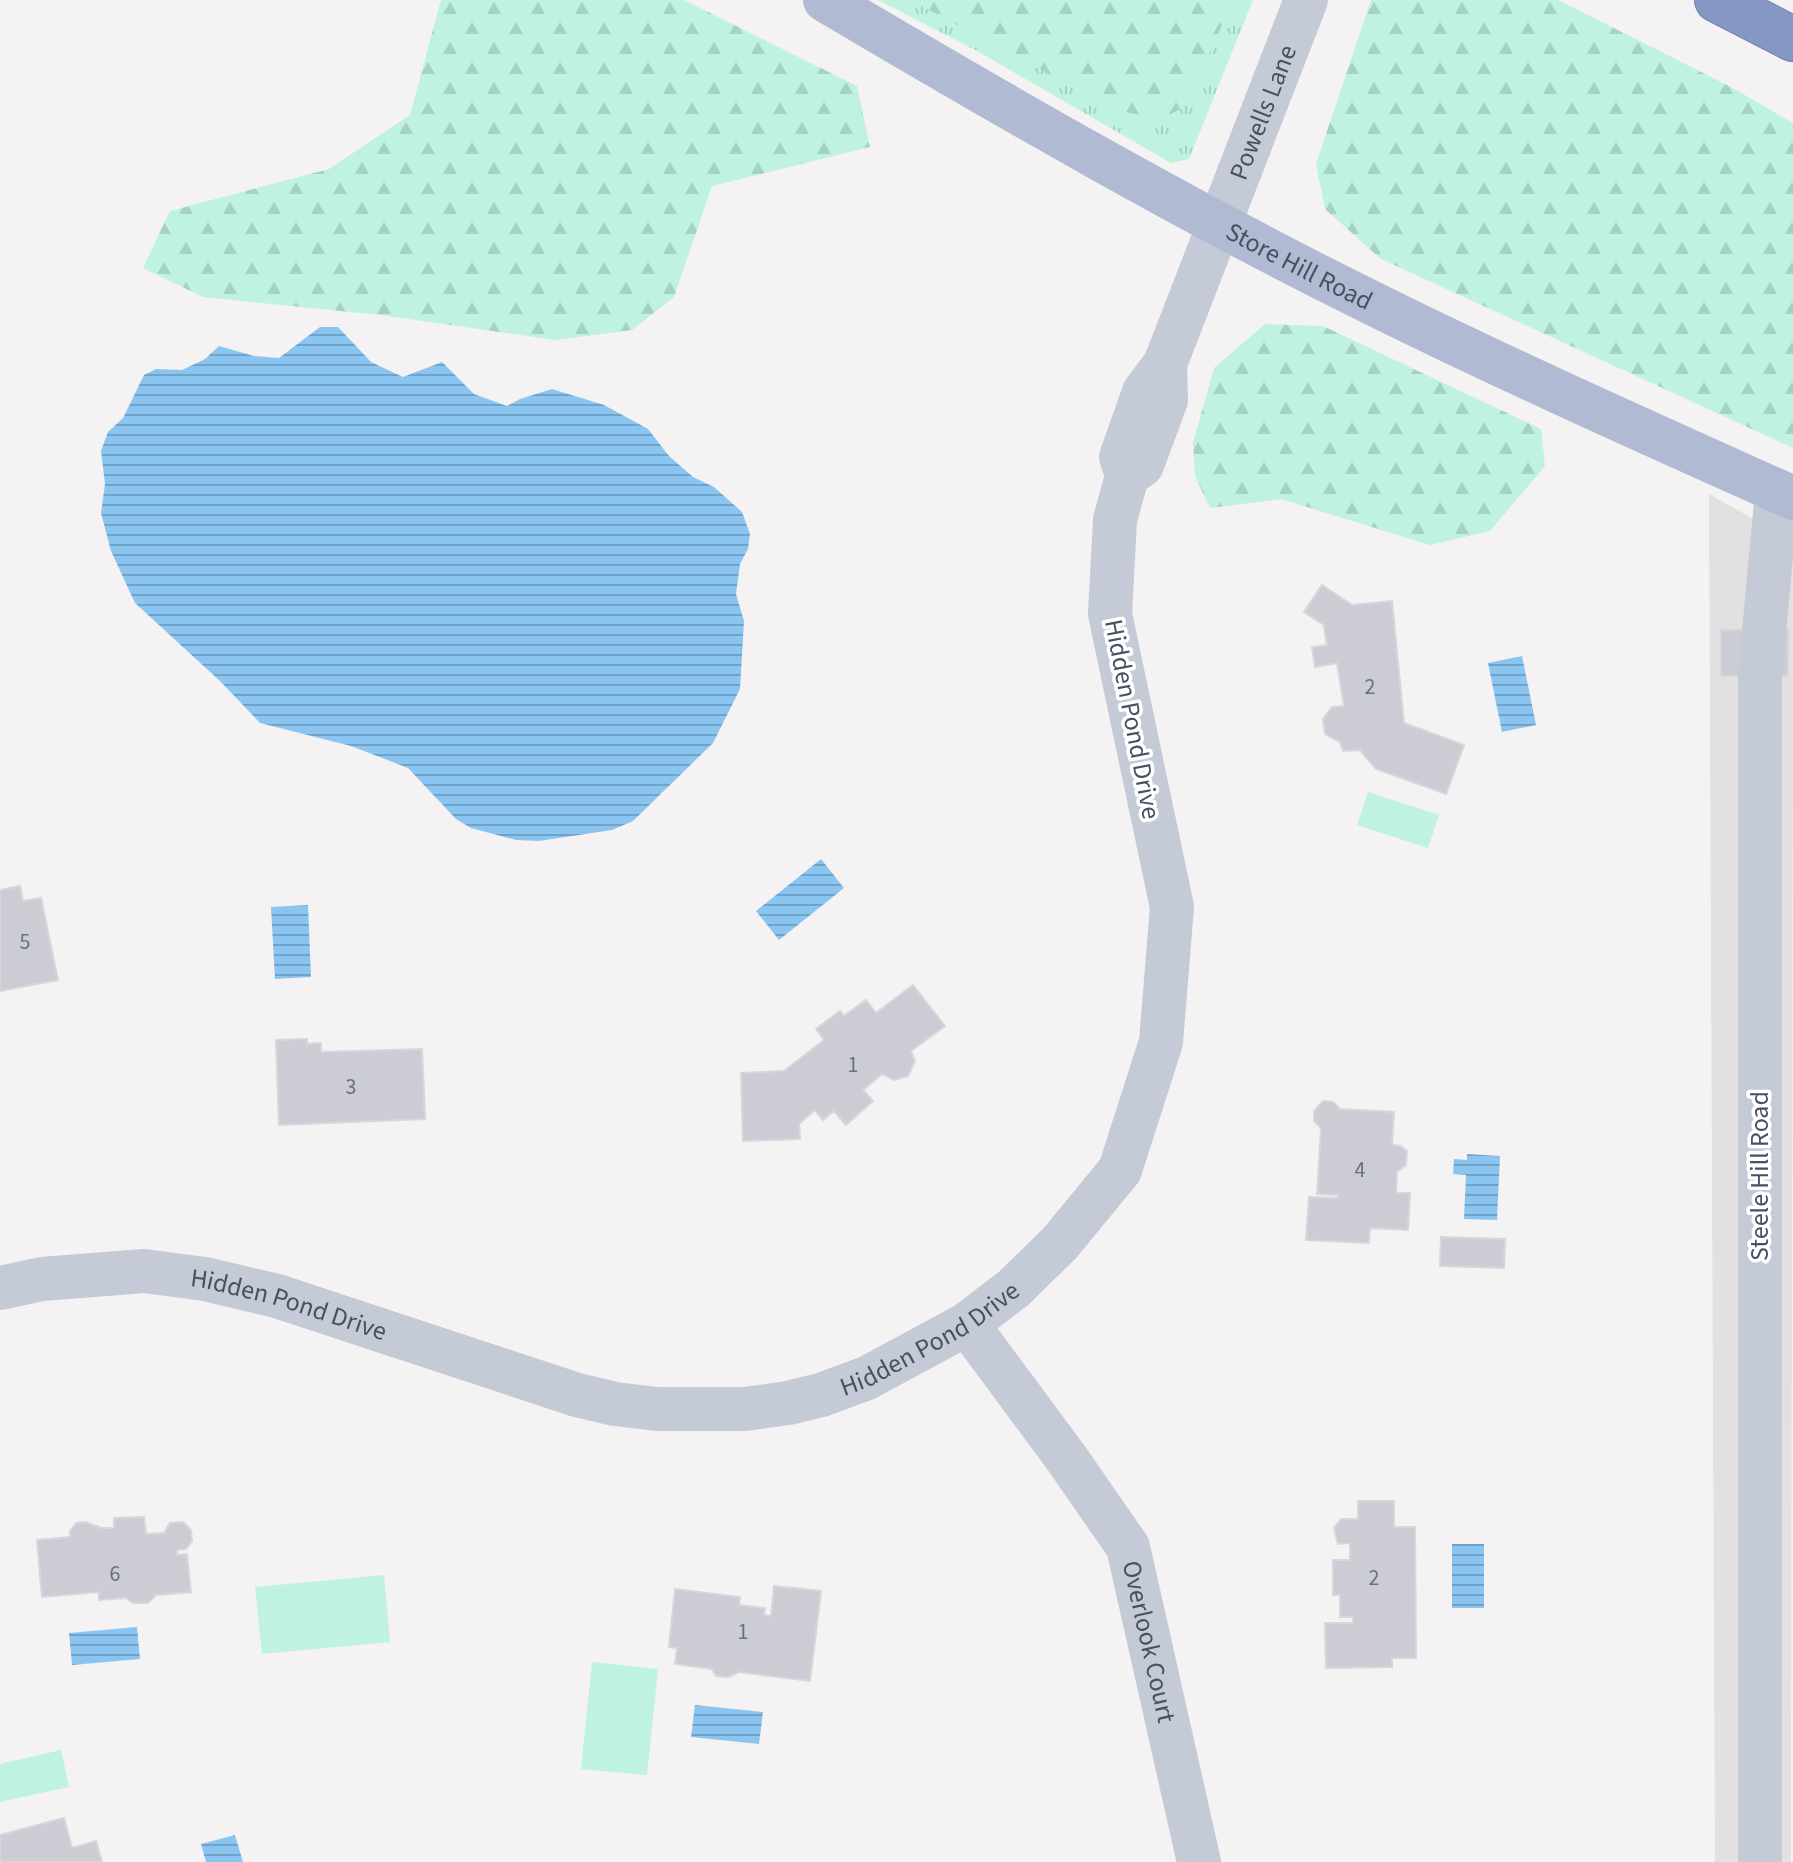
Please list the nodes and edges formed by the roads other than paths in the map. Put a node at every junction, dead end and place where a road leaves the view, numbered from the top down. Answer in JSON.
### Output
{"nodes":[{"id":1,"x":825,"y":0,"type":"edge"},
{"id":2,"x":1306,"y":0,"type":"edge"},
{"id":3,"x":1717,"y":0,"type":"edge"},
{"id":4,"x":1793,"y":39,"type":"edge"},
{"id":5,"x":1218,"y":224,"type":"junction"},
{"id":6,"x":1785,"y":494,"type":"edge"},
{"id":7,"x":0,"y":1288,"type":"edge"},
{"id":8,"x":967,"y":1324,"type":"junction"},
{"id":9,"x":1199,"y":1862,"type":"edge"},
{"id":10,"x":1760,"y":1862,"type":"edge"}],
"edges":[{"from":1,"to":5,"type":"main road","name":"Store Hill Road"},
{"from":2,"to":5,"type":"street","name":"Powells Lane"},
{"from":3,"to":4,"type":"highway"},
{"from":5,"to":6,"type":"main road","name":"Store Hill Road"},
{"from":5,"to":8,"type":"street","name":"Hidden Pond Drive"},
{"from":6,"to":10,"type":"street","name":"Steele Hill Road"},
{"from":7,"to":8,"type":"street","name":"Hidden Pond Drive"},
{"from":8,"to":9,"type":"street","name":"Overlook Court"}]}
